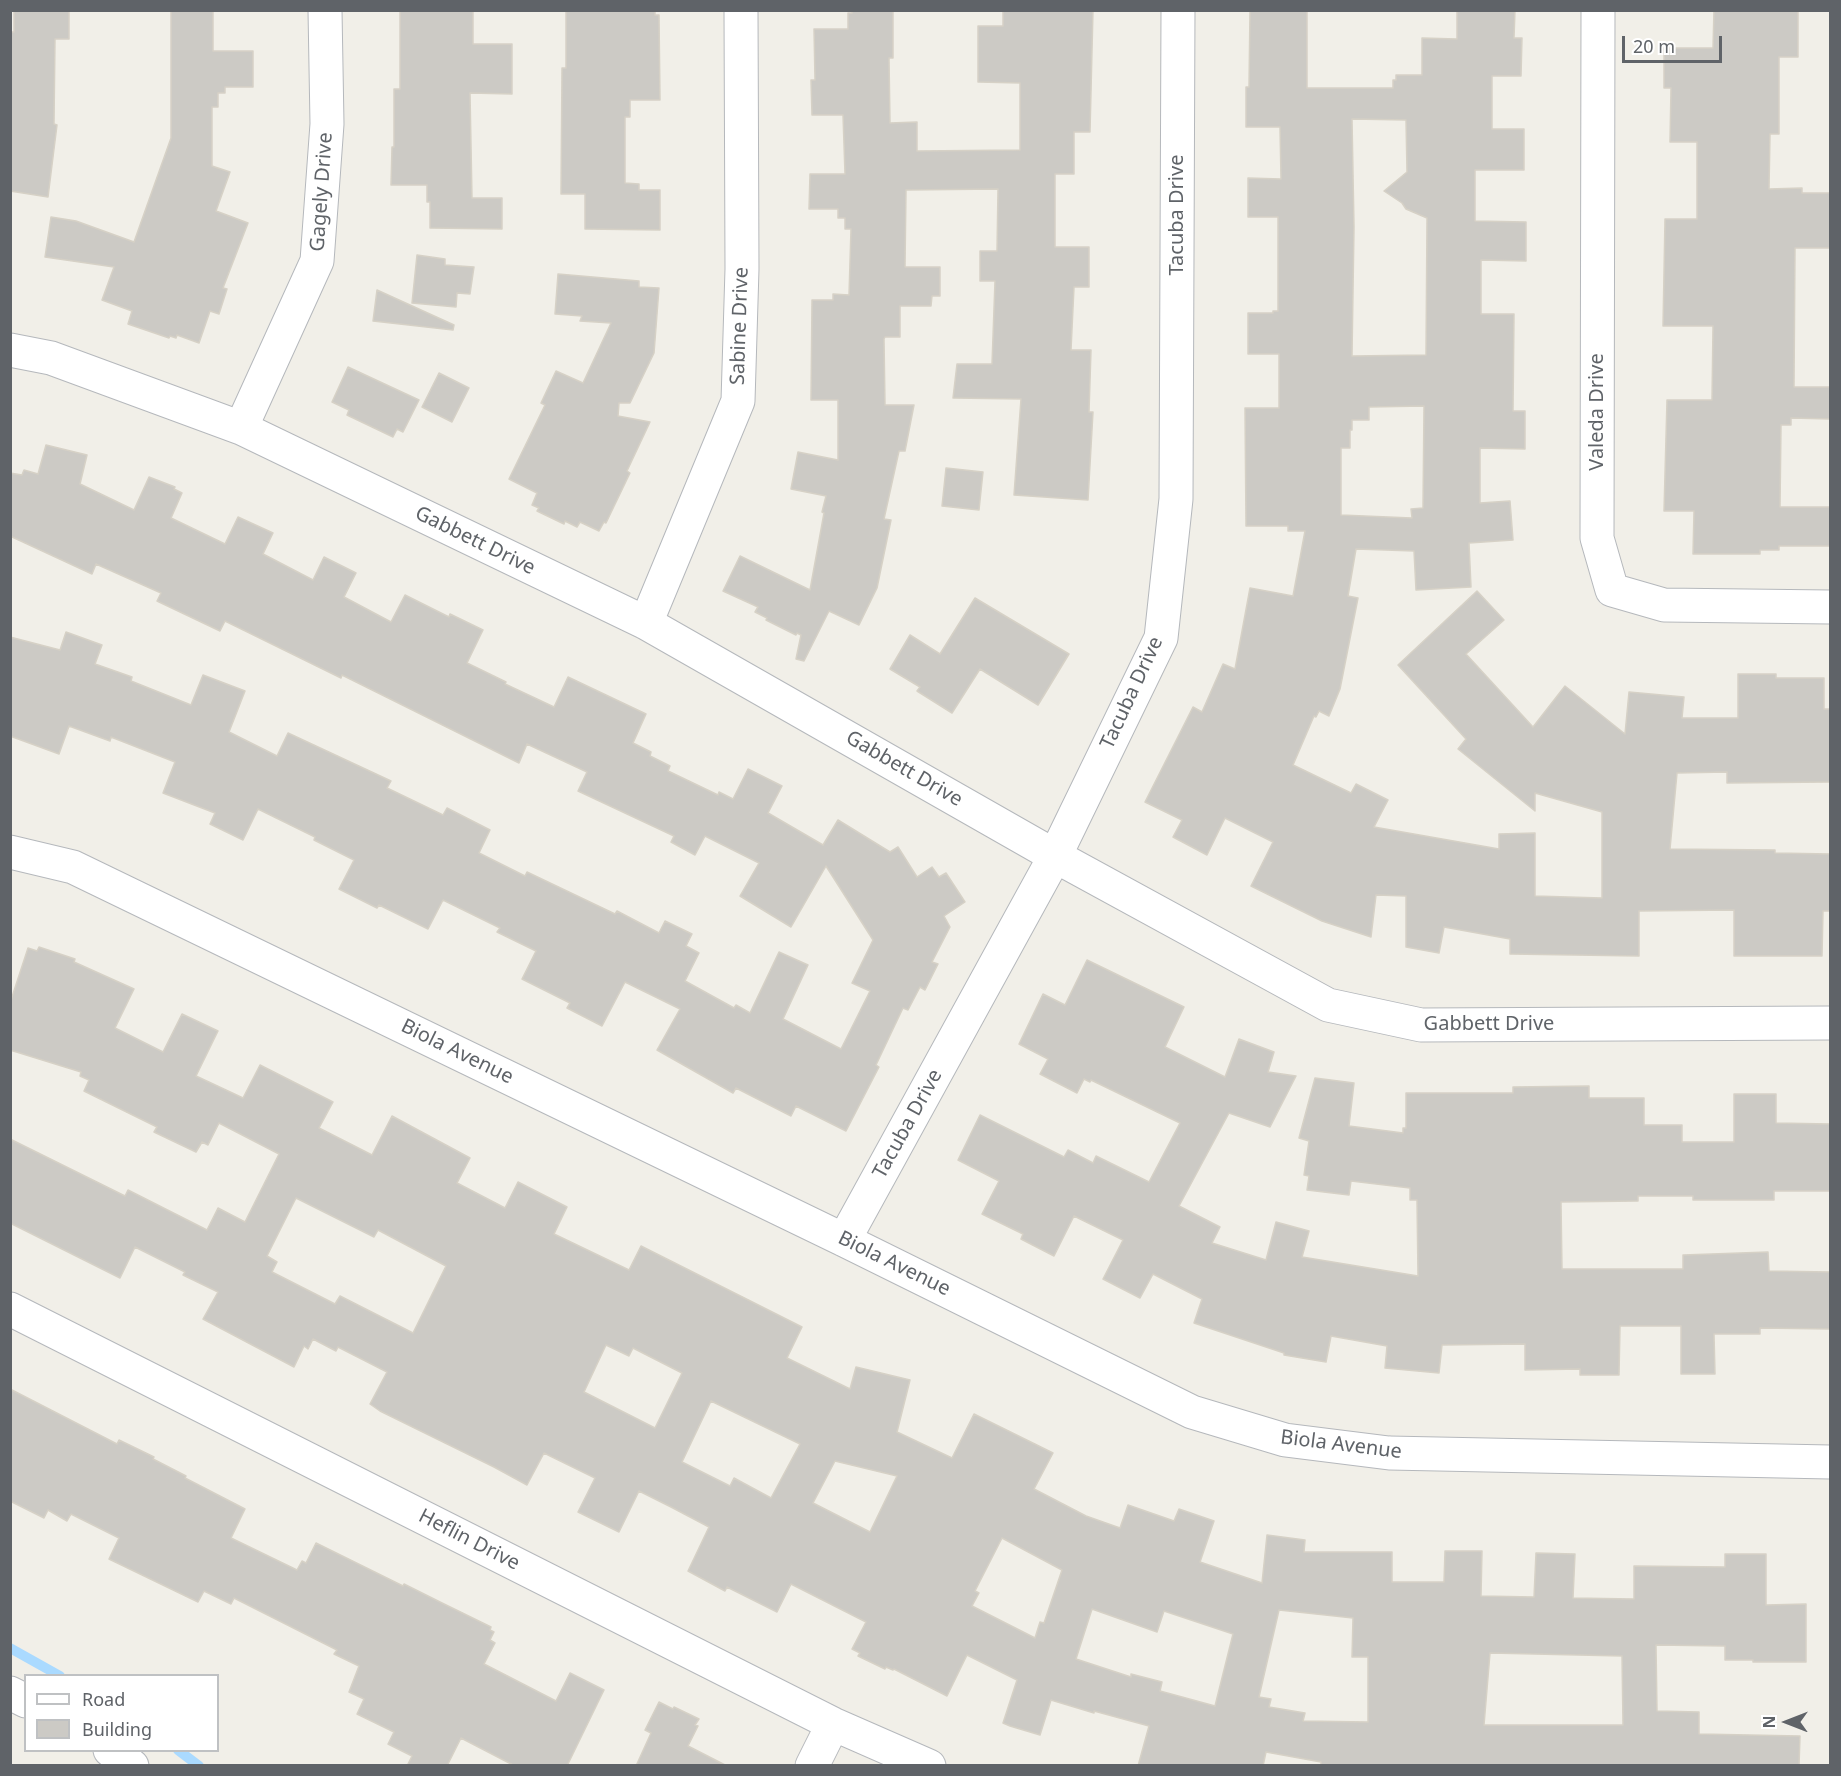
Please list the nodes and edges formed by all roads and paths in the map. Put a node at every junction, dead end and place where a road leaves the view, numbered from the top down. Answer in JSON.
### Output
{"nodes":[{"id":1,"x":325,"y":10,"type":"edge"},
{"id":2,"x":741,"y":10,"type":"edge"},
{"id":3,"x":1178,"y":10,"type":"edge"},
{"id":4,"x":1598,"y":10,"type":"edge"},
{"id":5,"x":10,"y":350,"type":"edge"},
{"id":6,"x":241,"y":428,"type":"junction"},
{"id":7,"x":1830,"y":607,"type":"edge"},
{"id":8,"x":646,"y":623,"type":"junction"},
{"id":9,"x":10,"y":852,"type":"edge"},
{"id":10,"x":1055,"y":856,"type":"junction"},
{"id":11,"x":1830,"y":1023,"type":"edge"},
{"id":12,"x":844,"y":1240,"type":"junction"},
{"id":13,"x":10,"y":1309,"type":"edge"},
{"id":14,"x":1830,"y":1462,"type":"edge"},
{"id":15,"x":10,"y":1694,"type":"edge"},
{"id":16,"x":24,"y":1700,"type":"edge"},
{"id":17,"x":833,"y":1724,"type":"junction"},
{"id":18,"x":114,"y":1752,"type":"edge"},
{"id":19,"x":132,"y":1766,"type":"edge"},
{"id":20,"x":812,"y":1766,"type":"edge"},
{"id":21,"x":929,"y":1766,"type":"edge"}],
"edges":[{"from":1,"to":6,"type":"street","name":"Gagely Drive"},
{"from":2,"to":8,"type":"street","name":"Sabine Drive"},
{"from":3,"to":10,"type":"street","name":"Tacuba Drive"},
{"from":4,"to":7,"type":"street","name":"Valeda Drive"},
{"from":5,"to":6,"type":"street","name":"Gabbett Drive"},
{"from":6,"to":8,"type":"street","name":"Gabbett Drive"},
{"from":8,"to":10,"type":"street","name":"Gabbett Drive"},
{"from":9,"to":12,"type":"street","name":"Biola Avenue"},
{"from":10,"to":11,"type":"street","name":"Gabbett Drive"},
{"from":10,"to":12,"type":"street","name":"Tacuba Drive"},
{"from":12,"to":14,"type":"street","name":"Biola Avenue"},
{"from":13,"to":17,"type":"street","name":"Heflin Drive"},
{"from":15,"to":16,"type":"street"},
{"from":17,"to":20,"type":"street"},
{"from":17,"to":21,"type":"street","name":"Heflin Drive"},
{"from":18,"to":19,"type":"street"}]}
